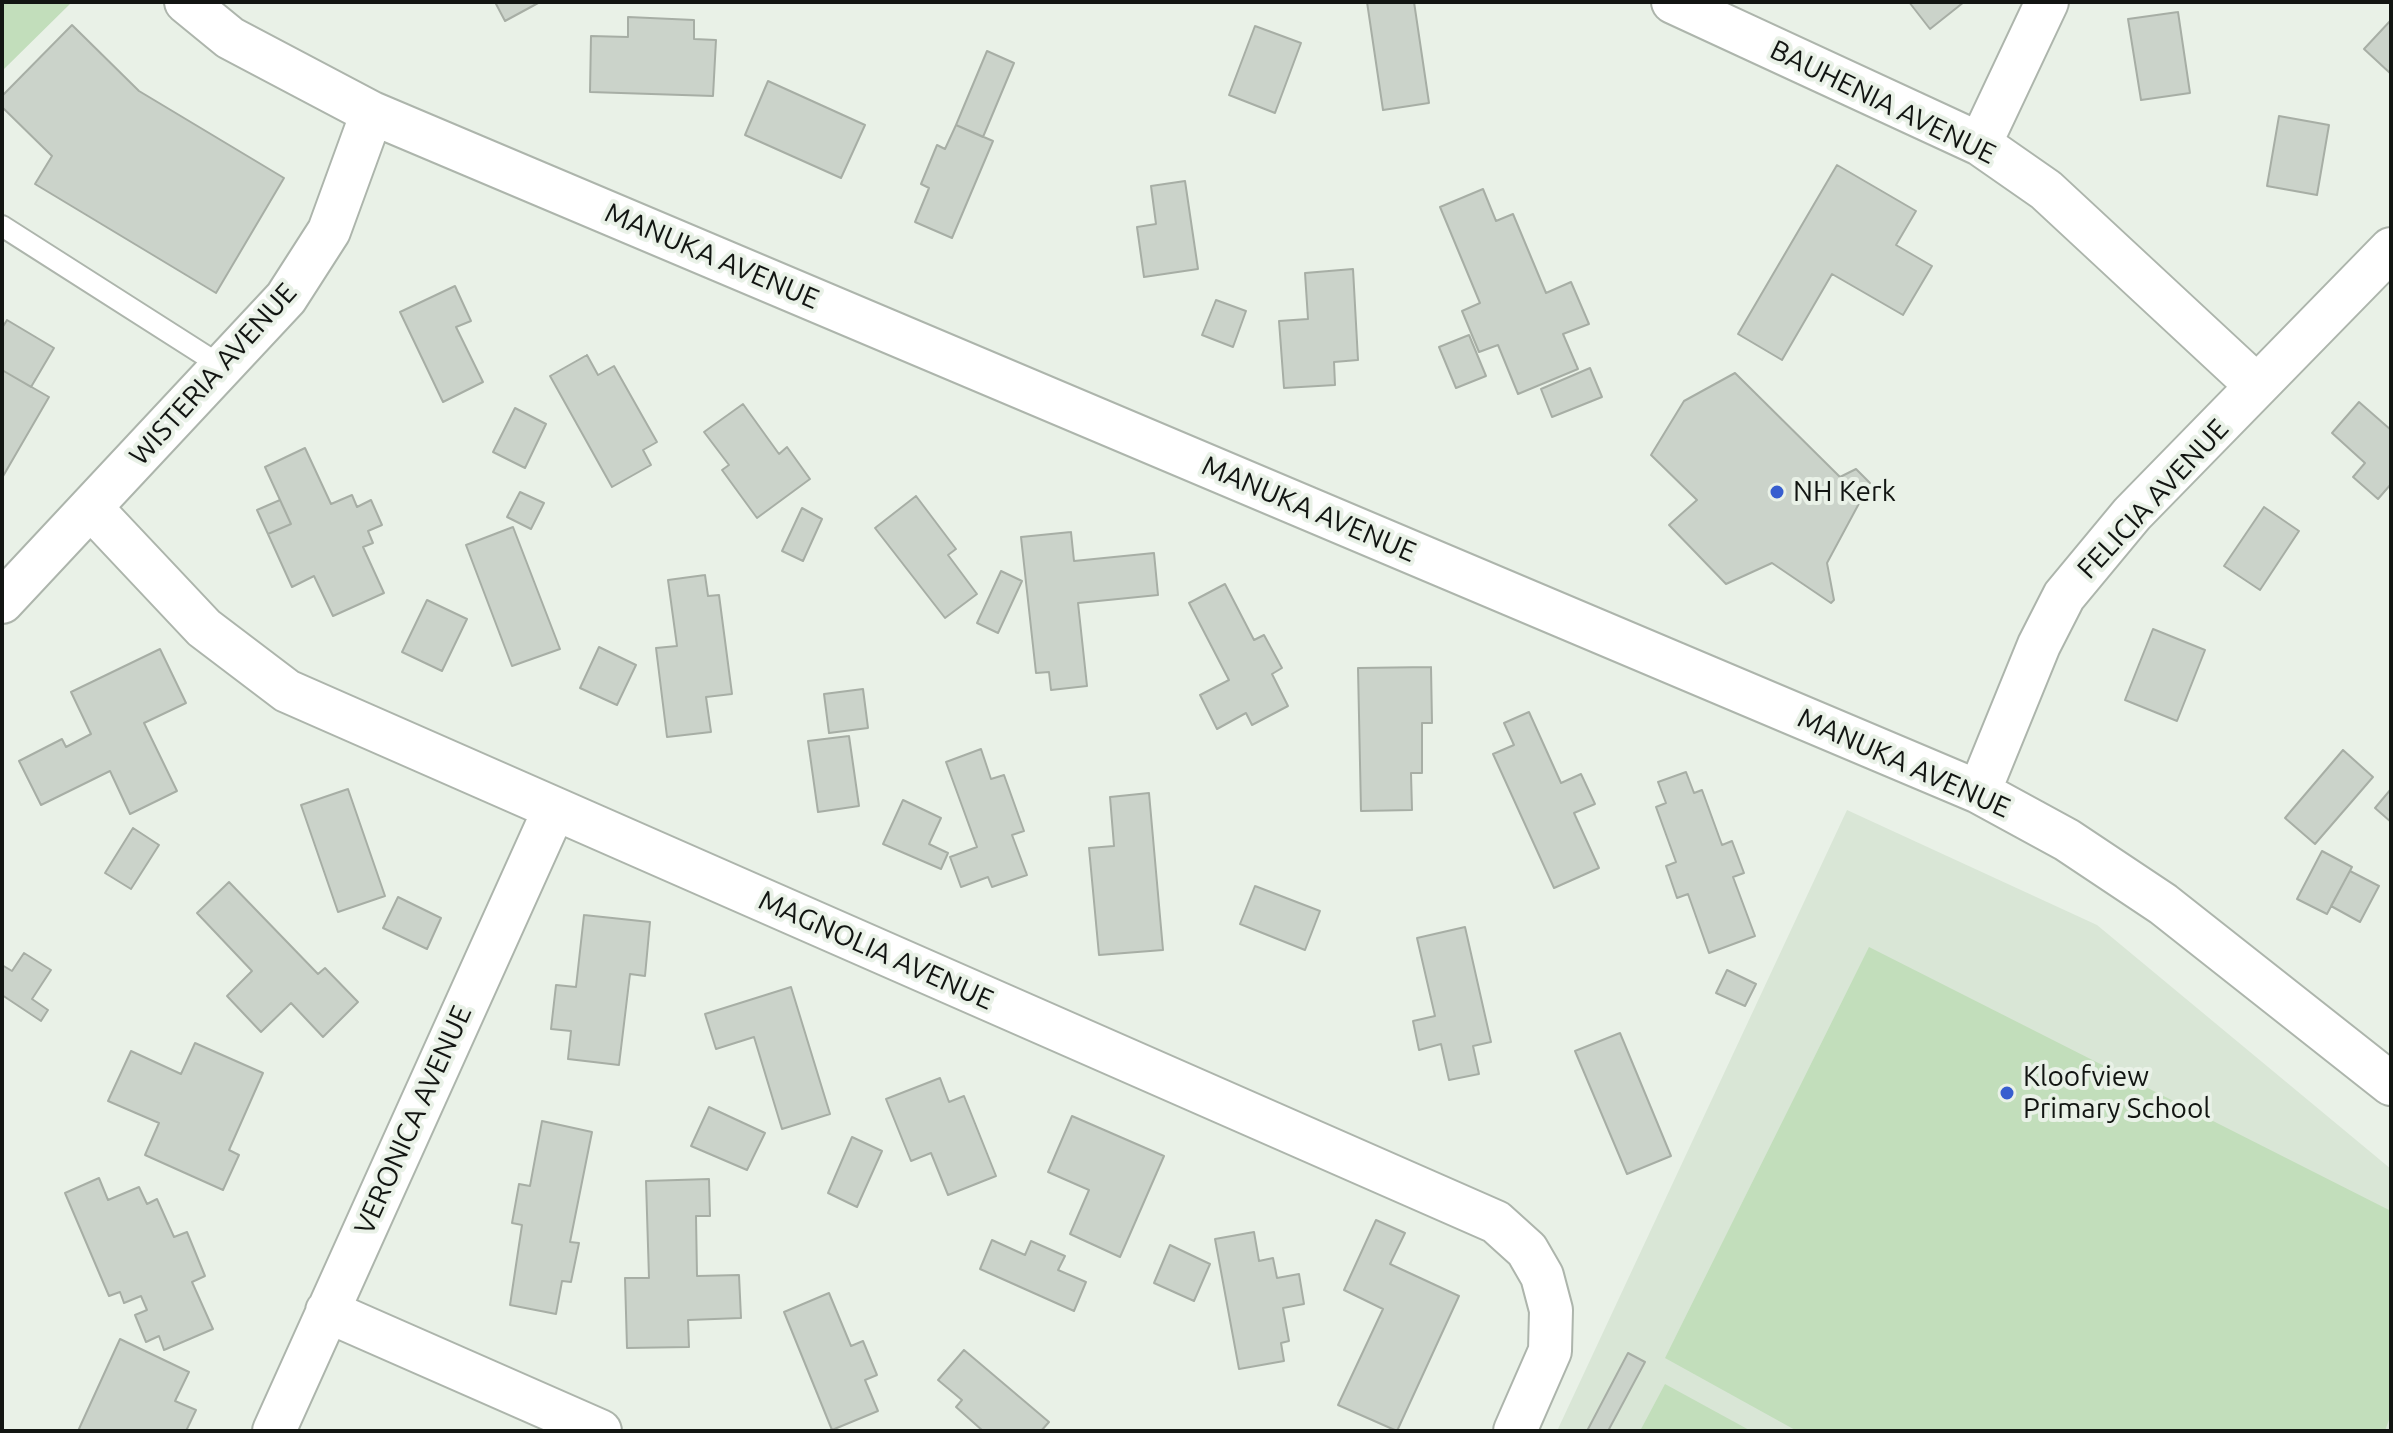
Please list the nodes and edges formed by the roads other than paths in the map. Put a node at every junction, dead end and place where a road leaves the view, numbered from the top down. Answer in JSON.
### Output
{"nodes":[{"id":1,"x":186,"y":2,"type":"edge"},
{"id":2,"x":1673,"y":2,"type":"edge"},
{"id":3,"x":2047,"y":2,"type":"edge"},
{"id":4,"x":372,"y":113,"type":"junction"},
{"id":5,"x":1980,"y":144,"type":"junction"},
{"id":6,"x":2,"y":226,"type":"edge"},
{"id":7,"x":2391,"y":249,"type":"edge"},
{"id":8,"x":223,"y":367,"type":"junction"},
{"id":9,"x":2257,"y":386,"type":"junction"},
{"id":10,"x":91,"y":508,"type":"junction"},
{"id":11,"x":8,"y":586,"type":"edge"},
{"id":12,"x":1979,"y":792,"type":"junction"},
{"id":13,"x":554,"y":810,"type":"junction"},
{"id":14,"x":2391,"y":1084,"type":"edge"},
{"id":15,"x":327,"y":1311,"type":"junction"},
{"id":16,"x":274,"y":1431,"type":"edge"},
{"id":17,"x":600,"y":1431,"type":"edge"},
{"id":18,"x":1515,"y":1431,"type":"edge"}],
"edges":[{"from":1,"to":4,"type":"street","name":"MANUKA AVENUE"},
{"from":2,"to":5,"type":"street","name":"BAUHENIA AVENUE"},
{"from":3,"to":5,"type":"street"},
{"from":4,"to":8,"type":"street","name":"WISTERIA AVENUE"},
{"from":4,"to":12,"type":"street","name":"MANUKA AVENUE"},
{"from":5,"to":9,"type":"street","name":"BAUHENIA AVENUE"},
{"from":6,"to":8,"type":"lane"},
{"from":7,"to":9,"type":"street","name":"FELICIA AVENUE"},
{"from":8,"to":10,"type":"street","name":"WISTERIA AVENUE"},
{"from":9,"to":12,"type":"street","name":"FELICIA AVENUE"},
{"from":10,"to":11,"type":"street","name":"WISTERIA AVENUE"},
{"from":10,"to":13,"type":"street","name":"MAGNOLIA AVENUE"},
{"from":12,"to":14,"type":"street","name":"MANUKA AVENUE"},
{"from":13,"to":15,"type":"street","name":"VERONICA AVENUE"},
{"from":13,"to":18,"type":"street","name":"MAGNOLIA AVENUE"},
{"from":15,"to":16,"type":"street","name":"VERONICA AVENUE"},
{"from":15,"to":17,"type":"street"}]}
